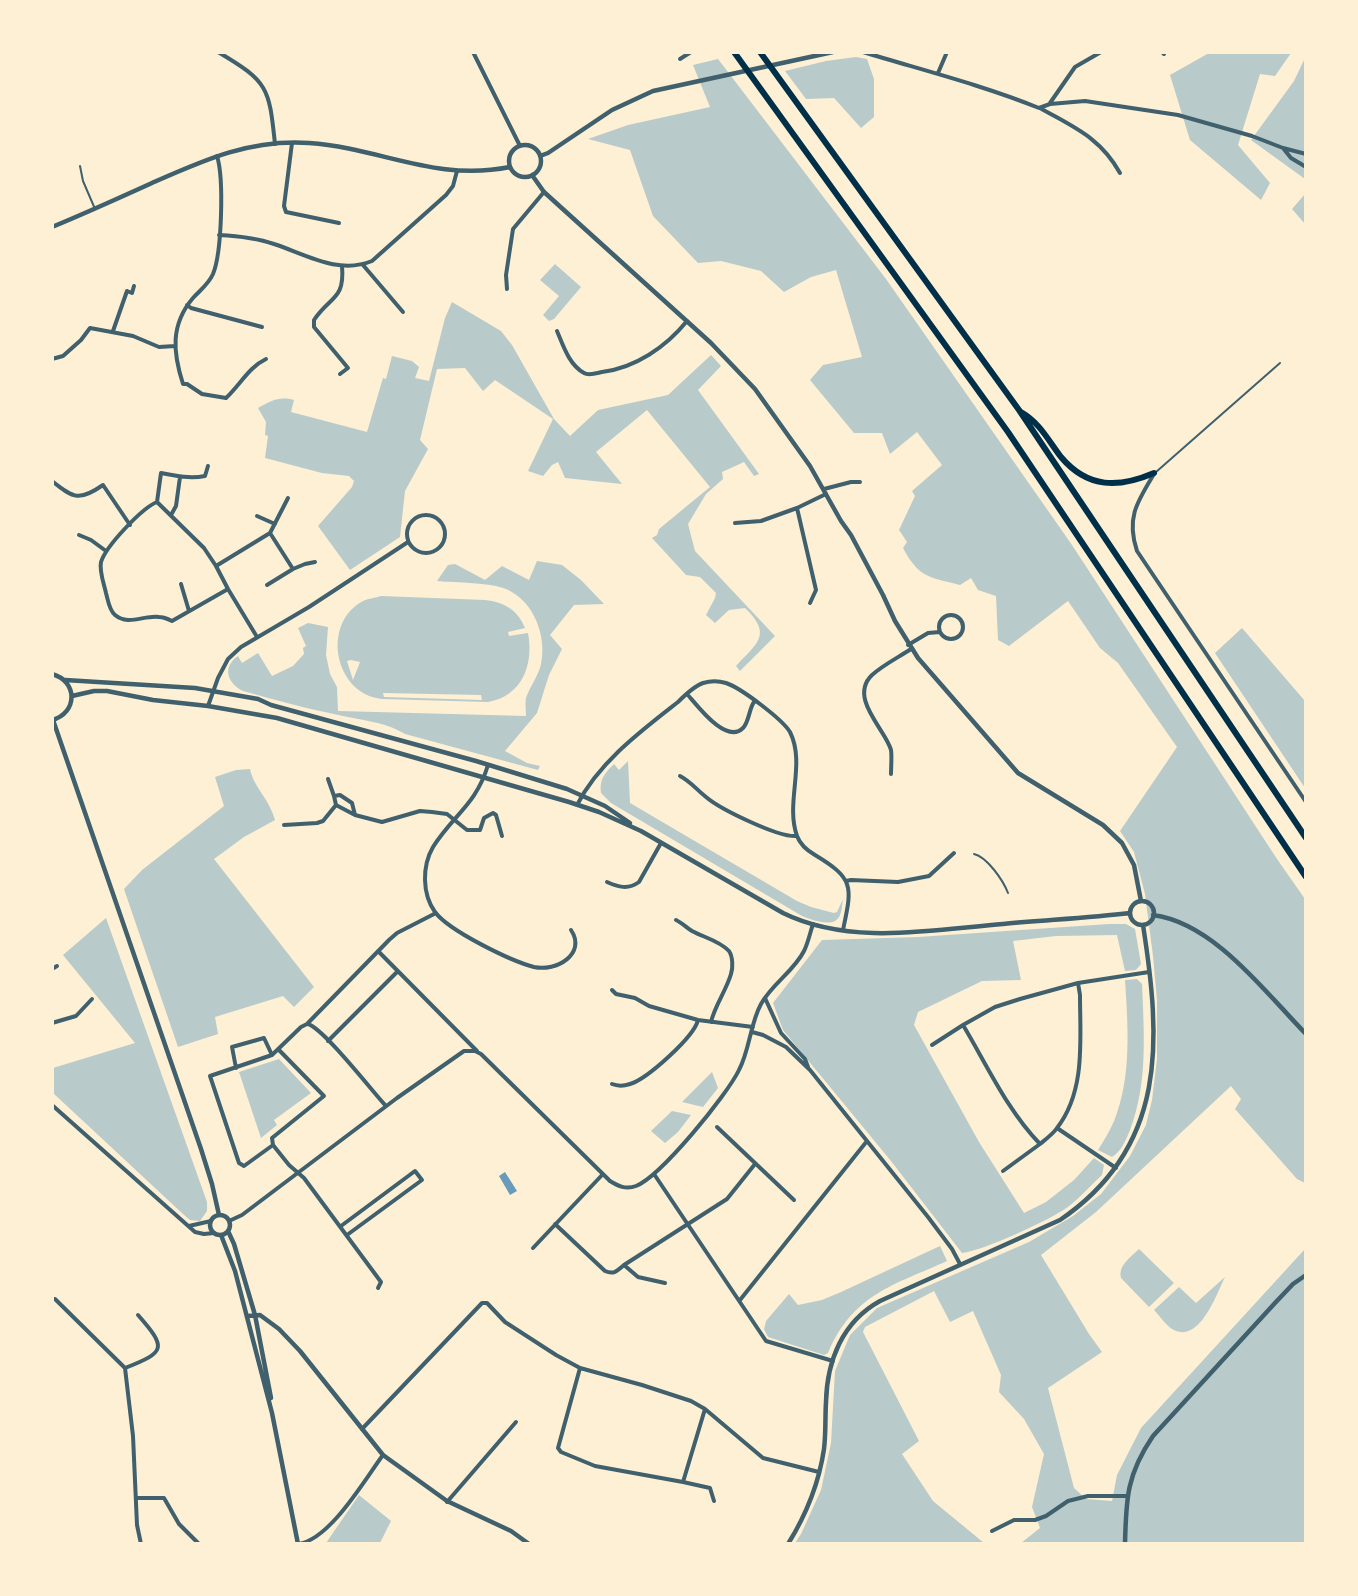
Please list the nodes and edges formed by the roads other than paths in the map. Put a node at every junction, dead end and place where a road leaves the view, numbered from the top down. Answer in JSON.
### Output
{"nodes":[{"id":1,"x":218,"y":52,"type":"edge"},
{"id":2,"x":473,"y":52,"type":"edge"},
{"id":3,"x":691,"y":52,"type":"edge"},
{"id":4,"x":760,"y":52,"type":"edge"},
{"id":5,"x":833,"y":52,"type":"edge"},
{"id":6,"x":863,"y":52,"type":"edge"},
{"id":7,"x":947,"y":52,"type":"edge"},
{"id":8,"x":1101,"y":52,"type":"edge"},
{"id":9,"x":736,"y":54,"type":"edge"},
{"id":10,"x":680,"y":59,"type":"dead end"},
{"id":11,"x":938,"y":73,"type":"junction"},
{"id":12,"x":1050,"y":104,"type":"junction"},
{"id":13,"x":1039,"y":108,"type":"junction"},
{"id":14,"x":292,"y":143,"type":"junction"},
{"id":15,"x":275,"y":144,"type":"junction"},
{"id":16,"x":520,"y":146,"type":"junction"},
{"id":17,"x":1283,"y":148,"type":"junction"},
{"id":18,"x":1305,"y":154,"type":"edge"},
{"id":19,"x":216,"y":155,"type":"junction"},
{"id":20,"x":540,"y":156,"type":"junction"},
{"id":21,"x":80,"y":166,"type":"dead end"},
{"id":22,"x":510,"y":167,"type":"junction"},
{"id":23,"x":1305,"y":167,"type":"edge"},
{"id":24,"x":456,"y":171,"type":"junction"},
{"id":25,"x":1120,"y":172,"type":"dead end"},
{"id":26,"x":532,"y":175,"type":"junction"},
{"id":27,"x":544,"y":192,"type":"junction"},
{"id":28,"x":94,"y":209,"type":"junction"},
{"id":29,"x":339,"y":224,"type":"dead end"},
{"id":30,"x":52,"y":227,"type":"edge"},
{"id":31,"x":219,"y":236,"type":"junction"},
{"id":32,"x":363,"y":265,"type":"junction"},
{"id":33,"x":342,"y":266,"type":"junction"},
{"id":34,"x":134,"y":286,"type":"dead end"},
{"id":35,"x":507,"y":289,"type":"dead end"},
{"id":36,"x":188,"y":305,"type":"junction"},
{"id":37,"x":403,"y":312,"type":"dead end"},
{"id":38,"x":688,"y":320,"type":"junction"},
{"id":39,"x":262,"y":327,"type":"dead end"},
{"id":40,"x":113,"y":331,"type":"junction"},
{"id":41,"x":557,"y":331,"type":"dead end"},
{"id":42,"x":175,"y":346,"type":"junction"},
{"id":43,"x":52,"y":358,"type":"edge"},
{"id":44,"x":266,"y":359,"type":"dead end"},
{"id":45,"x":1280,"y":363,"type":"dead end"},
{"id":46,"x":340,"y":374,"type":"dead end"},
{"id":47,"x":1019,"y":410,"type":"junction"},
{"id":48,"x":208,"y":466,"type":"dead end"},
{"id":49,"x":1154,"y":473,"type":"junction"},
{"id":50,"x":180,"y":477,"type":"junction"},
{"id":51,"x":52,"y":481,"type":"edge"},
{"id":52,"x":860,"y":482,"type":"dead end"},
{"id":53,"x":825,"y":491,"type":"junction"},
{"id":54,"x":288,"y":498,"type":"dead end"},
{"id":55,"x":157,"y":502,"type":"junction"},
{"id":56,"x":797,"y":508,"type":"junction"},
{"id":57,"x":171,"y":515,"type":"junction"},
{"id":58,"x":257,"y":516,"type":"dead end"},
{"id":59,"x":735,"y":523,"type":"dead end"},
{"id":60,"x":275,"y":524,"type":"junction"},
{"id":61,"x":130,"y":525,"type":"junction"},
{"id":62,"x":270,"y":533,"type":"junction"},
{"id":63,"x":79,"y":535,"type":"dead end"},
{"id":64,"x":408,"y":542,"type":"junction"},
{"id":65,"x":106,"y":551,"type":"junction"},
{"id":66,"x":315,"y":562,"type":"dead end"},
{"id":67,"x":216,"y":566,"type":"junction"},
{"id":68,"x":293,"y":569,"type":"junction"},
{"id":69,"x":182,"y":584,"type":"dead end"},
{"id":70,"x":267,"y":585,"type":"dead end"},
{"id":71,"x":228,"y":589,"type":"junction"},
{"id":72,"x":810,"y":603,"type":"dead end"},
{"id":73,"x":189,"y":611,"type":"junction"},
{"id":74,"x":940,"y":632,"type":"junction"},
{"id":75,"x":257,"y":638,"type":"junction"},
{"id":76,"x":910,"y":647,"type":"junction"},
{"id":77,"x":52,"y":674,"type":"edge"},
{"id":78,"x":65,"y":680,"type":"junction"},
{"id":79,"x":214,"y":691,"type":"junction"},
{"id":80,"x":687,"y":694,"type":"junction"},
{"id":81,"x":72,"y":696,"type":"junction"},
{"id":82,"x":754,"y":702,"type":"junction"},
{"id":83,"x":208,"y":706,"type":"junction"},
{"id":84,"x":53,"y":720,"type":"edge"},
{"id":85,"x":488,"y":765,"type":"junction"},
{"id":86,"x":891,"y":774,"type":"dead end"},
{"id":87,"x":680,"y":776,"type":"dead end"},
{"id":88,"x":484,"y":777,"type":"junction"},
{"id":89,"x":328,"y":779,"type":"dead end"},
{"id":90,"x":583,"y":795,"type":"junction"},
{"id":91,"x":334,"y":796,"type":"junction"},
{"id":92,"x":1305,"y":802,"type":"edge"},
{"id":93,"x":336,"y":805,"type":"junction"},
{"id":94,"x":577,"y":806,"type":"junction"},
{"id":95,"x":354,"y":815,"type":"junction"},
{"id":96,"x":455,"y":821,"type":"junction"},
{"id":97,"x":284,"y":825,"type":"dead end"},
{"id":98,"x":641,"y":831,"type":"junction"},
{"id":99,"x":502,"y":836,"type":"dead end"},
{"id":100,"x":797,"y":836,"type":"junction"},
{"id":101,"x":1305,"y":838,"type":"edge"},
{"id":102,"x":662,"y":842,"type":"junction"},
{"id":103,"x":954,"y":853,"type":"dead end"},
{"id":104,"x":974,"y":854,"type":"dead end"},
{"id":105,"x":1305,"y":877,"type":"edge"},
{"id":106,"x":846,"y":881,"type":"junction"},
{"id":107,"x":607,"y":882,"type":"dead end"},
{"id":108,"x":1008,"y":893,"type":"dead end"},
{"id":109,"x":1141,"y":902,"type":"junction"},
{"id":110,"x":436,"y":913,"type":"junction"},
{"id":111,"x":1130,"y":913,"type":"junction"},
{"id":112,"x":1154,"y":915,"type":"junction"},
{"id":113,"x":676,"y":920,"type":"dead end"},
{"id":114,"x":813,"y":924,"type":"junction"},
{"id":115,"x":1143,"y":925,"type":"junction"},
{"id":116,"x":571,"y":930,"type":"dead end"},
{"id":117,"x":843,"y":930,"type":"junction"},
{"id":118,"x":378,"y":951,"type":"junction"},
{"id":119,"x":398,"y":971,"type":"junction"},
{"id":120,"x":1149,"y":972,"type":"junction"},
{"id":121,"x":1078,"y":983,"type":"junction"},
{"id":122,"x":612,"y":990,"type":"dead end"},
{"id":123,"x":765,"y":998,"type":"junction"},
{"id":124,"x":92,"y":999,"type":"dead end"},
{"id":125,"x":698,"y":1020,"type":"junction"},
{"id":126,"x":711,"y":1022,"type":"junction"},
{"id":127,"x":52,"y":1023,"type":"edge"},
{"id":128,"x":308,"y":1024,"type":"junction"},
{"id":129,"x":963,"y":1025,"type":"junction"},
{"id":130,"x":753,"y":1029,"type":"junction"},
{"id":131,"x":1305,"y":1034,"type":"edge"},
{"id":132,"x":328,"y":1041,"type":"junction"},
{"id":133,"x":932,"y":1045,"type":"dead end"},
{"id":134,"x":278,"y":1049,"type":"junction"},
{"id":135,"x":481,"y":1054,"type":"junction"},
{"id":136,"x":272,"y":1055,"type":"junction"},
{"id":137,"x":236,"y":1068,"type":"junction"},
{"id":138,"x":810,"y":1070,"type":"junction"},
{"id":139,"x":612,"y":1084,"type":"dead end"},
{"id":140,"x":52,"y":1105,"type":"edge"},
{"id":141,"x":386,"y":1106,"type":"junction"},
{"id":142,"x":717,"y":1127,"type":"dead end"},
{"id":143,"x":1058,"y":1128,"type":"junction"},
{"id":144,"x":867,"y":1141,"type":"junction"},
{"id":145,"x":1040,"y":1144,"type":"junction"},
{"id":146,"x":273,"y":1145,"type":"junction"},
{"id":147,"x":755,"y":1164,"type":"junction"},
{"id":148,"x":1116,"y":1169,"type":"junction"},
{"id":149,"x":1002,"y":1171,"type":"dead end"},
{"id":150,"x":298,"y":1173,"type":"junction"},
{"id":151,"x":603,"y":1174,"type":"junction"},
{"id":152,"x":654,"y":1174,"type":"junction"},
{"id":153,"x":794,"y":1200,"type":"dead end"},
{"id":154,"x":219,"y":1215,"type":"junction"},
{"id":155,"x":211,"y":1221,"type":"junction"},
{"id":156,"x":229,"y":1221,"type":"junction"},
{"id":157,"x":555,"y":1224,"type":"junction"},
{"id":158,"x":688,"y":1224,"type":"junction"},
{"id":159,"x":189,"y":1226,"type":"junction"},
{"id":160,"x":341,"y":1226,"type":"junction"},
{"id":161,"x":228,"y":1231,"type":"junction"},
{"id":162,"x":214,"y":1233,"type":"junction"},
{"id":163,"x":221,"y":1234,"type":"junction"},
{"id":164,"x":347,"y":1235,"type":"junction"},
{"id":165,"x":533,"y":1248,"type":"dead end"},
{"id":166,"x":960,"y":1264,"type":"junction"},
{"id":167,"x":624,"y":1265,"type":"junction"},
{"id":168,"x":1305,"y":1275,"type":"edge"},
{"id":169,"x":665,"y":1283,"type":"dead end"},
{"id":170,"x":378,"y":1288,"type":"dead end"},
{"id":171,"x":52,"y":1299,"type":"edge"},
{"id":172,"x":740,"y":1300,"type":"junction"},
{"id":173,"x":138,"y":1315,"type":"dead end"},
{"id":174,"x":255,"y":1315,"type":"junction"},
{"id":175,"x":248,"y":1316,"type":"junction"},
{"id":176,"x":832,"y":1361,"type":"junction"},
{"id":177,"x":125,"y":1368,"type":"junction"},
{"id":178,"x":579,"y":1368,"type":"junction"},
{"id":179,"x":705,"y":1409,"type":"junction"},
{"id":180,"x":272,"y":1413,"type":"junction"},
{"id":181,"x":516,"y":1422,"type":"dead end"},
{"id":182,"x":362,"y":1429,"type":"junction"},
{"id":183,"x":383,"y":1455,"type":"junction"},
{"id":184,"x":819,"y":1472,"type":"junction"},
{"id":185,"x":683,"y":1482,"type":"junction"},
{"id":186,"x":1127,"y":1496,"type":"junction"},
{"id":187,"x":137,"y":1498,"type":"junction"},
{"id":188,"x":714,"y":1501,"type":"dead end"},
{"id":189,"x":447,"y":1502,"type":"junction"},
{"id":190,"x":992,"y":1531,"type":"dead end"},
{"id":191,"x":141,"y":1544,"type":"edge"},
{"id":192,"x":199,"y":1544,"type":"edge"},
{"id":193,"x":298,"y":1544,"type":"edge"},
{"id":194,"x":529,"y":1544,"type":"edge"},
{"id":195,"x":788,"y":1544,"type":"edge"},
{"id":196,"x":1125,"y":1544,"type":"edge"}],
"edges":[{"from":1,"to":15,"type":"street"},
{"from":2,"to":16,"type":"street"},
{"from":3,"to":10,"type":"street"},
{"from":4,"to":47,"type":"highway"},
{"from":5,"to":20,"type":"street"},
{"from":6,"to":11,"type":"street"},
{"from":7,"to":11,"type":"street"},
{"from":8,"to":12,"type":"street"},
{"from":9,"to":105,"type":"highway"},
{"from":11,"to":13,"type":"street"},
{"from":12,"to":13,"type":"street"},
{"from":12,"to":17,"type":"street"},
{"from":13,"to":25,"type":"street"},
{"from":14,"to":15,"type":"street"},
{"from":14,"to":24,"type":"street"},
{"from":14,"to":29,"type":"street"},
{"from":15,"to":19,"type":"street"},
{"from":16,"to":20,"type":"street"},
{"from":16,"to":22,"type":"street"},
{"from":17,"to":18,"type":"street"},
{"from":17,"to":23,"type":"street"},
{"from":19,"to":28,"type":"street"},
{"from":19,"to":31,"type":"street"},
{"from":20,"to":26,"type":"street"},
{"from":21,"to":28,"type":"lane"},
{"from":22,"to":24,"type":"street"},
{"from":22,"to":26,"type":"street"},
{"from":24,"to":32,"type":"street"},
{"from":26,"to":27,"type":"street"},
{"from":27,"to":35,"type":"street"},
{"from":27,"to":38,"type":"street"},
{"from":28,"to":30,"type":"street"},
{"from":31,"to":33,"type":"street"},
{"from":31,"to":36,"type":"street"},
{"from":32,"to":33,"type":"street"},
{"from":32,"to":37,"type":"street"},
{"from":33,"to":46,"type":"street"},
{"from":34,"to":40,"type":"street"},
{"from":36,"to":39,"type":"street"},
{"from":36,"to":42,"type":"street"},
{"from":38,"to":41,"type":"street"},
{"from":38,"to":53,"type":"street"},
{"from":40,"to":42,"type":"street"},
{"from":40,"to":43,"type":"street"},
{"from":42,"to":44,"type":"street"},
{"from":45,"to":49,"type":"lane"},
{"from":47,"to":49,"type":"highway"},
{"from":47,"to":101,"type":"highway"},
{"from":48,"to":50,"type":"street"},
{"from":49,"to":92,"type":"street"},
{"from":50,"to":55,"type":"street"},
{"from":50,"to":57,"type":"street"},
{"from":51,"to":61,"type":"street"},
{"from":52,"to":53,"type":"street"},
{"from":53,"to":56,"type":"street"},
{"from":53,"to":76,"type":"street"},
{"from":54,"to":60,"type":"street"},
{"from":55,"to":57,"type":"street"},
{"from":55,"to":61,"type":"street"},
{"from":56,"to":59,"type":"street"},
{"from":56,"to":72,"type":"street"},
{"from":57,"to":67,"type":"street"},
{"from":58,"to":60,"type":"street"},
{"from":60,"to":62,"type":"street"},
{"from":61,"to":65,"type":"street"},
{"from":62,"to":67,"type":"street"},
{"from":62,"to":68,"type":"street"},
{"from":63,"to":65,"type":"street"},
{"from":64,"to":64,"type":"street"},
{"from":64,"to":75,"type":"street"},
{"from":65,"to":73,"type":"street"},
{"from":66,"to":68,"type":"street"},
{"from":67,"to":71,"type":"street"},
{"from":68,"to":70,"type":"street"},
{"from":69,"to":73,"type":"street"},
{"from":71,"to":73,"type":"street"},
{"from":71,"to":75,"type":"street"},
{"from":74,"to":74,"type":"street"},
{"from":74,"to":76,"type":"street"},
{"from":75,"to":79,"type":"street"},
{"from":76,"to":86,"type":"street"},
{"from":76,"to":109,"type":"street"},
{"from":77,"to":78,"type":"street"},
{"from":78,"to":79,"type":"street"},
{"from":78,"to":81,"type":"street"},
{"from":79,"to":83,"type":"street"},
{"from":79,"to":85,"type":"street"},
{"from":80,"to":82,"type":"street"},
{"from":80,"to":82,"type":"street"},
{"from":80,"to":90,"type":"street"},
{"from":81,"to":83,"type":"street"},
{"from":81,"to":84,"type":"street"},
{"from":82,"to":100,"type":"street"},
{"from":83,"to":88,"type":"street"},
{"from":84,"to":154,"type":"street"},
{"from":85,"to":88,"type":"street"},
{"from":85,"to":90,"type":"street"},
{"from":87,"to":100,"type":"street"},
{"from":88,"to":94,"type":"street"},
{"from":88,"to":96,"type":"street"},
{"from":89,"to":91,"type":"street"},
{"from":90,"to":94,"type":"street"},
{"from":90,"to":98,"type":"street"},
{"from":91,"to":93,"type":"street"},
{"from":91,"to":95,"type":"street"},
{"from":93,"to":95,"type":"street"},
{"from":93,"to":97,"type":"street"},
{"from":94,"to":98,"type":"street"},
{"from":95,"to":96,"type":"street"},
{"from":96,"to":99,"type":"street"},
{"from":96,"to":110,"type":"street"},
{"from":98,"to":102,"type":"street"},
{"from":100,"to":106,"type":"street"},
{"from":102,"to":107,"type":"street"},
{"from":102,"to":114,"type":"street"},
{"from":103,"to":106,"type":"street"},
{"from":104,"to":108,"type":"lane"},
{"from":106,"to":117,"type":"street"},
{"from":109,"to":111,"type":"street"},
{"from":109,"to":112,"type":"street"},
{"from":110,"to":116,"type":"street"},
{"from":110,"to":118,"type":"street"},
{"from":111,"to":115,"type":"street"},
{"from":111,"to":117,"type":"street"},
{"from":112,"to":115,"type":"street"},
{"from":112,"to":131,"type":"street"},
{"from":113,"to":126,"type":"street"},
{"from":114,"to":117,"type":"street"},
{"from":114,"to":123,"type":"street"},
{"from":115,"to":120,"type":"street"},
{"from":118,"to":119,"type":"street"},
{"from":118,"to":128,"type":"street"},
{"from":119,"to":132,"type":"street"},
{"from":119,"to":135,"type":"street"},
{"from":120,"to":121,"type":"street"},
{"from":120,"to":148,"type":"street"},
{"from":121,"to":129,"type":"street"},
{"from":121,"to":143,"type":"street"},
{"from":122,"to":125,"type":"street"},
{"from":123,"to":130,"type":"street"},
{"from":123,"to":138,"type":"street"},
{"from":124,"to":127,"type":"street"},
{"from":125,"to":126,"type":"street"},
{"from":125,"to":139,"type":"street"},
{"from":126,"to":130,"type":"street"},
{"from":128,"to":132,"type":"street"},
{"from":128,"to":134,"type":"street"},
{"from":129,"to":133,"type":"street"},
{"from":129,"to":145,"type":"street"},
{"from":130,"to":138,"type":"street"},
{"from":130,"to":152,"type":"street"},
{"from":132,"to":141,"type":"street"},
{"from":134,"to":136,"type":"street"},
{"from":134,"to":146,"type":"street"},
{"from":135,"to":141,"type":"street"},
{"from":135,"to":151,"type":"street"},
{"from":136,"to":137,"type":"street"},
{"from":136,"to":137,"type":"street"},
{"from":137,"to":146,"type":"street"},
{"from":138,"to":144,"type":"street"},
{"from":140,"to":159,"type":"street"},
{"from":141,"to":150,"type":"street"},
{"from":142,"to":147,"type":"street"},
{"from":143,"to":145,"type":"street"},
{"from":143,"to":148,"type":"street"},
{"from":144,"to":166,"type":"street"},
{"from":144,"to":172,"type":"street"},
{"from":145,"to":149,"type":"street"},
{"from":146,"to":150,"type":"street"},
{"from":147,"to":153,"type":"street"},
{"from":147,"to":158,"type":"street"},
{"from":148,"to":166,"type":"street"},
{"from":150,"to":156,"type":"street"},
{"from":150,"to":160,"type":"street"},
{"from":151,"to":152,"type":"street"},
{"from":151,"to":157,"type":"street"},
{"from":152,"to":158,"type":"street"},
{"from":154,"to":155,"type":"street"},
{"from":154,"to":156,"type":"street"},
{"from":155,"to":159,"type":"street"},
{"from":155,"to":162,"type":"street"},
{"from":156,"to":161,"type":"street"},
{"from":157,"to":165,"type":"street"},
{"from":157,"to":167,"type":"street"},
{"from":158,"to":167,"type":"street"},
{"from":158,"to":172,"type":"street"},
{"from":159,"to":162,"type":"street"},
{"from":160,"to":164,"type":"street"},
{"from":160,"to":164,"type":"street"},
{"from":161,"to":163,"type":"street"},
{"from":161,"to":174,"type":"street"},
{"from":162,"to":163,"type":"street"},
{"from":163,"to":175,"type":"street"},
{"from":164,"to":170,"type":"street"},
{"from":166,"to":176,"type":"street"},
{"from":167,"to":169,"type":"street"},
{"from":168,"to":186,"type":"street"},
{"from":171,"to":177,"type":"street"},
{"from":172,"to":176,"type":"street"},
{"from":173,"to":177,"type":"street"},
{"from":174,"to":175,"type":"street"},
{"from":174,"to":180,"type":"street"},
{"from":174,"to":182,"type":"street"},
{"from":175,"to":180,"type":"street"},
{"from":176,"to":184,"type":"street"},
{"from":177,"to":187,"type":"street"},
{"from":178,"to":179,"type":"street"},
{"from":178,"to":182,"type":"street"},
{"from":178,"to":185,"type":"street"},
{"from":179,"to":184,"type":"street"},
{"from":179,"to":185,"type":"street"},
{"from":180,"to":193,"type":"street"},
{"from":181,"to":189,"type":"street"},
{"from":182,"to":183,"type":"street"},
{"from":183,"to":189,"type":"street"},
{"from":183,"to":193,"type":"street"},
{"from":184,"to":195,"type":"street"},
{"from":185,"to":188,"type":"street"},
{"from":186,"to":190,"type":"street"},
{"from":186,"to":196,"type":"street"},
{"from":187,"to":191,"type":"street"},
{"from":187,"to":192,"type":"street"},
{"from":189,"to":194,"type":"street"}]}
